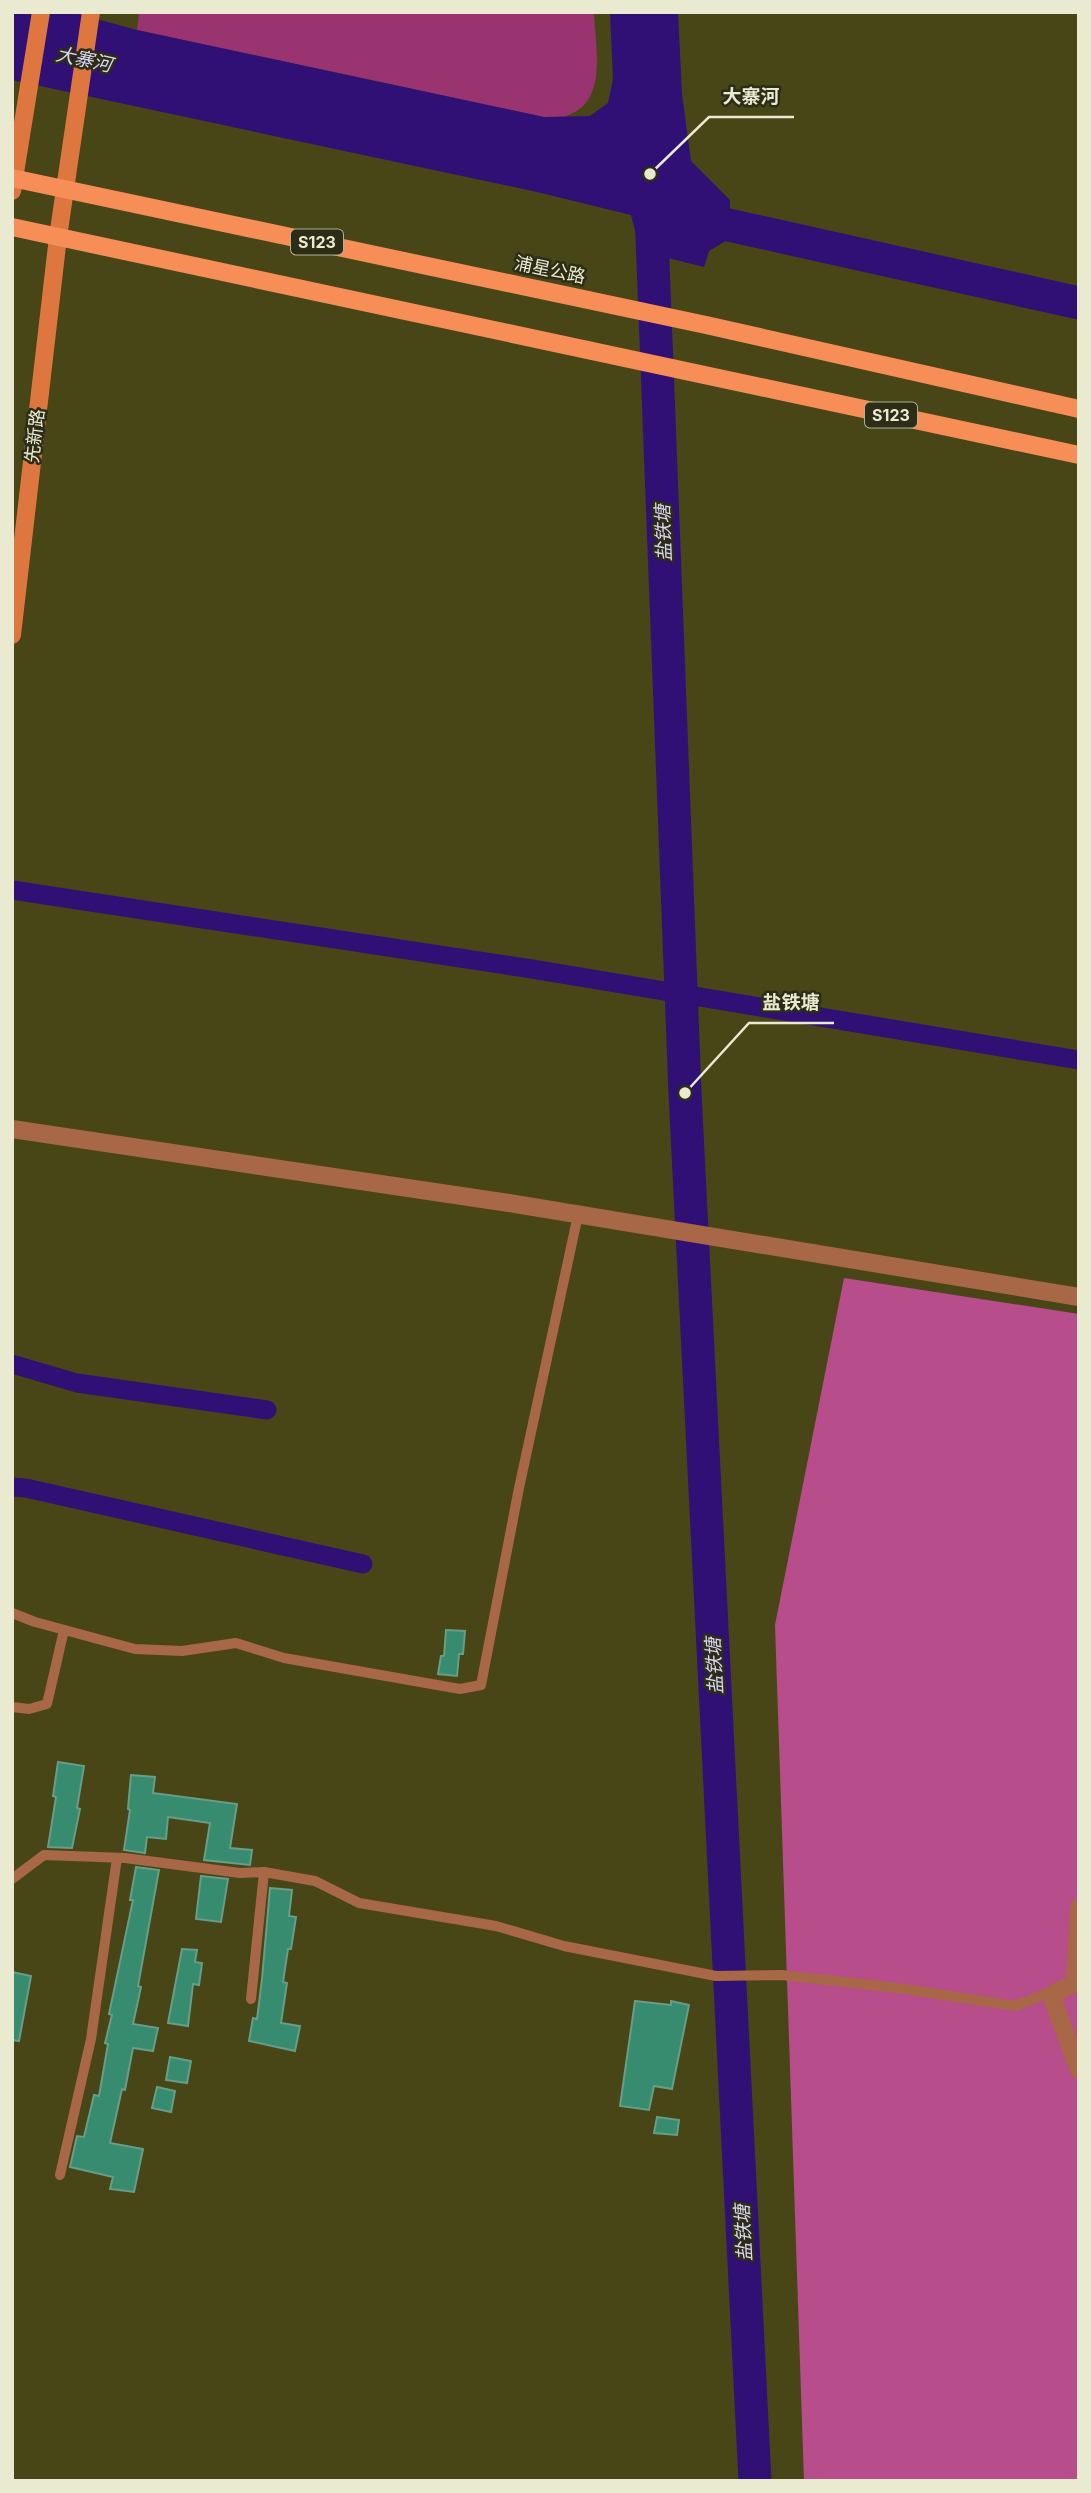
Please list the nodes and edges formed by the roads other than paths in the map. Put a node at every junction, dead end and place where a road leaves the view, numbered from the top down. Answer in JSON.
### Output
{"nodes":[{"id":1,"x":41,"y":12,"type":"edge"},
{"id":2,"x":91,"y":12,"type":"edge"},
{"id":3,"x":13,"y":182,"type":"edge"},
{"id":4,"x":65,"y":189,"type":"junction"},
{"id":5,"x":12,"y":228,"type":"edge"},
{"id":6,"x":58,"y":237,"type":"junction"},
{"id":7,"x":1079,"y":408,"type":"edge"},
{"id":8,"x":1079,"y":454,"type":"edge"},
{"id":9,"x":12,"y":635,"type":"edge"},
{"id":10,"x":12,"y":1129,"type":"edge"},
{"id":11,"x":578,"y":1215,"type":"junction"},
{"id":12,"x":1079,"y":1297,"type":"edge"},
{"id":13,"x":12,"y":1613,"type":"edge"},
{"id":14,"x":64,"y":1630,"type":"junction"},
{"id":15,"x":12,"y":1707,"type":"edge"},
{"id":16,"x":117,"y":1858,"type":"junction"},
{"id":17,"x":264,"y":1872,"type":"junction"},
{"id":18,"x":12,"y":1879,"type":"edge"},
{"id":19,"x":1079,"y":1907,"type":"edge"},
{"id":20,"x":1075,"y":1983,"type":"junction"},
{"id":21,"x":251,"y":1999,"type":"dead end"},
{"id":22,"x":1079,"y":2070,"type":"edge"},
{"id":23,"x":60,"y":2175,"type":"dead end"}],
"edges":[{"from":1,"to":3,"type":"street"},
{"from":2,"to":4,"type":"street","name":"先新路"},
{"from":3,"to":4,"type":"main road","name":"浦星公路","number":"S123"},
{"from":4,"to":6,"type":"street","name":"先新路"},
{"from":4,"to":7,"type":"main road","name":"浦星公路","number":"S123"},
{"from":5,"to":6,"type":"main road","number":"S123"},
{"from":6,"to":8,"type":"main road","number":"S123"},
{"from":6,"to":9,"type":"street","name":"先新路"},
{"from":10,"to":11,"type":"street"},
{"from":11,"to":12,"type":"street"},
{"from":11,"to":14,"type":"lane"},
{"from":13,"to":14,"type":"lane"},
{"from":14,"to":15,"type":"lane"},
{"from":16,"to":17,"type":"lane"},
{"from":16,"to":18,"type":"lane"},
{"from":16,"to":23,"type":"lane"},
{"from":17,"to":20,"type":"lane"},
{"from":17,"to":21,"type":"lane"},
{"from":19,"to":20,"type":"street"},
{"from":20,"to":22,"type":"street"}]}
